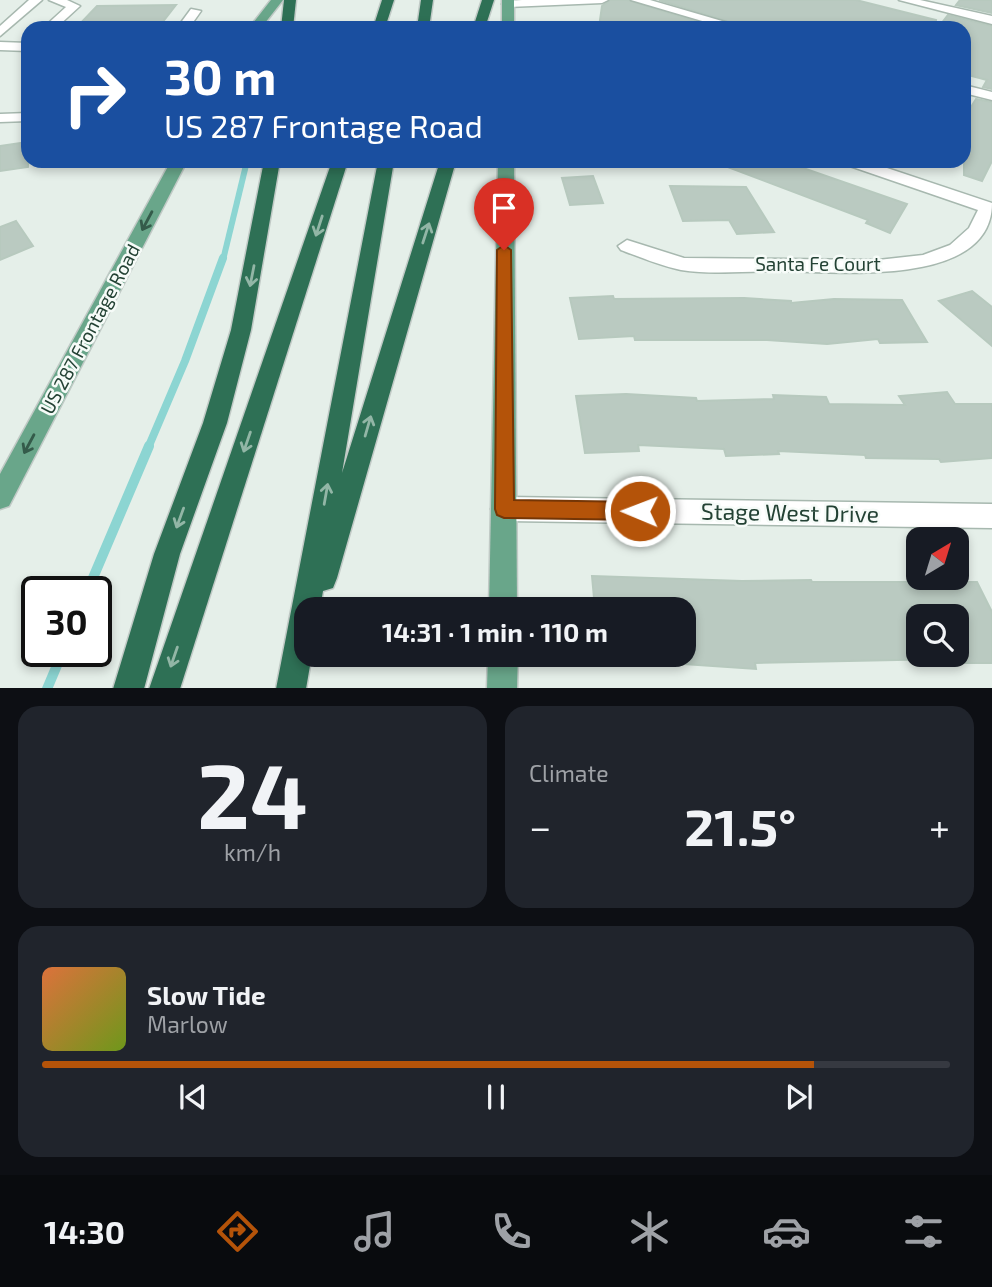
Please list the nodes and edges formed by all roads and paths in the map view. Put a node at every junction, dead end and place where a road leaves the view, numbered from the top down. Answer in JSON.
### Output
{"nodes":[{"id":1,"x":36,"y":0,"type":"edge"},
{"id":2,"x":55,"y":0,"type":"edge"},
{"id":3,"x":277,"y":0,"type":"edge"},
{"id":4,"x":290,"y":0,"type":"edge"},
{"id":5,"x":388,"y":0,"type":"edge"},
{"id":6,"x":427,"y":0,"type":"edge"},
{"id":7,"x":488,"y":0,"type":"edge"},
{"id":8,"x":602,"y":0,"type":"edge"},
{"id":9,"x":637,"y":0,"type":"edge"},
{"id":10,"x":905,"y":0,"type":"edge"},
{"id":11,"x":508,"y":2,"type":"edge"},
{"id":12,"x":195,"y":10,"type":"dead end"},
{"id":13,"x":992,"y":20,"type":"edge"},
{"id":14,"x":56,"y":21,"type":"edge"},
{"id":15,"x":188,"y":21,"type":"edge"},
{"id":16,"x":260,"y":21,"type":"edge"},
{"id":17,"x":288,"y":21,"type":"edge"},
{"id":18,"x":381,"y":21,"type":"edge"},
{"id":19,"x":424,"y":21,"type":"edge"},
{"id":20,"x":482,"y":21,"type":"edge"},
{"id":21,"x":508,"y":21,"type":"edge"},
{"id":22,"x":714,"y":21,"type":"edge"},
{"id":23,"x":0,"y":32,"type":"edge"},
{"id":24,"x":0,"y":46,"type":"edge"},
{"id":25,"x":21,"y":47,"type":"edge"},
{"id":26,"x":971,"y":91,"type":"edge"},
{"id":27,"x":992,"y":96,"type":"edge"},
{"id":28,"x":21,"y":117,"type":"edge"},
{"id":29,"x":0,"y":118,"type":"edge"},
{"id":30,"x":176,"y":168,"type":"edge"},
{"id":31,"x":271,"y":168,"type":"edge"},
{"id":32,"x":338,"y":168,"type":"edge"},
{"id":33,"x":385,"y":168,"type":"edge"},
{"id":34,"x":446,"y":168,"type":"edge"},
{"id":35,"x":506,"y":168,"type":"edge"},
{"id":36,"x":871,"y":168,"type":"edge"},
{"id":37,"x":990,"y":208,"type":"edge"},
{"id":38,"x":627,"y":246,"type":"dead end"},
{"id":39,"x":0,"y":498,"type":"edge"},
{"id":40,"x":504,"y":509,"type":"junction"},
{"id":41,"x":992,"y":516,"type":"edge"},
{"id":42,"x":318,"y":597,"type":"edge"},
{"id":43,"x":503,"y":597,"type":"edge"},
{"id":44,"x":297,"y":667,"type":"edge"},
{"id":45,"x":503,"y":667,"type":"edge"},
{"id":46,"x":292,"y":685,"type":"edge"},
{"id":47,"x":128,"y":688,"type":"edge"},
{"id":48,"x":164,"y":688,"type":"edge"},
{"id":49,"x":502,"y":688,"type":"edge"}],
"edges":[{"from":1,"to":23,"type":"street"},
{"from":2,"to":14,"type":"street"},
{"from":3,"to":16,"type":"main road"},
{"from":4,"to":17,"type":"highway"},
{"from":5,"to":18,"type":"highway"},
{"from":6,"to":19,"type":"highway"},
{"from":7,"to":20,"type":"highway"},
{"from":8,"to":11,"type":"street"},
{"from":9,"to":22,"type":"street"},
{"from":10,"to":13,"type":"street"},
{"from":11,"to":21,"type":"main road"},
{"from":12,"to":15,"type":"street"},
{"from":24,"to":25,"type":"street"},
{"from":26,"to":27,"type":"street"},
{"from":28,"to":29,"type":"street"},
{"from":30,"to":39,"type":"main road","name":"US 287 Frontage Road","one_way":true},
{"from":31,"to":47,"type":"highway","one_way":true},
{"from":32,"to":48,"type":"highway","one_way":true},
{"from":46,"to":33,"type":"highway","one_way":true},
{"from":42,"to":34,"type":"highway","one_way":true},
{"from":35,"to":40,"type":"main road"},
{"from":36,"to":37,"type":"street"},
{"from":37,"to":38,"type":"street","name":"Santa Fe Court"},
{"from":40,"to":41,"type":"street","name":"Stage West Drive"},
{"from":40,"to":43,"type":"main road"},
{"from":44,"to":46,"type":"highway"},
{"from":45,"to":49,"type":"main road"}]}
